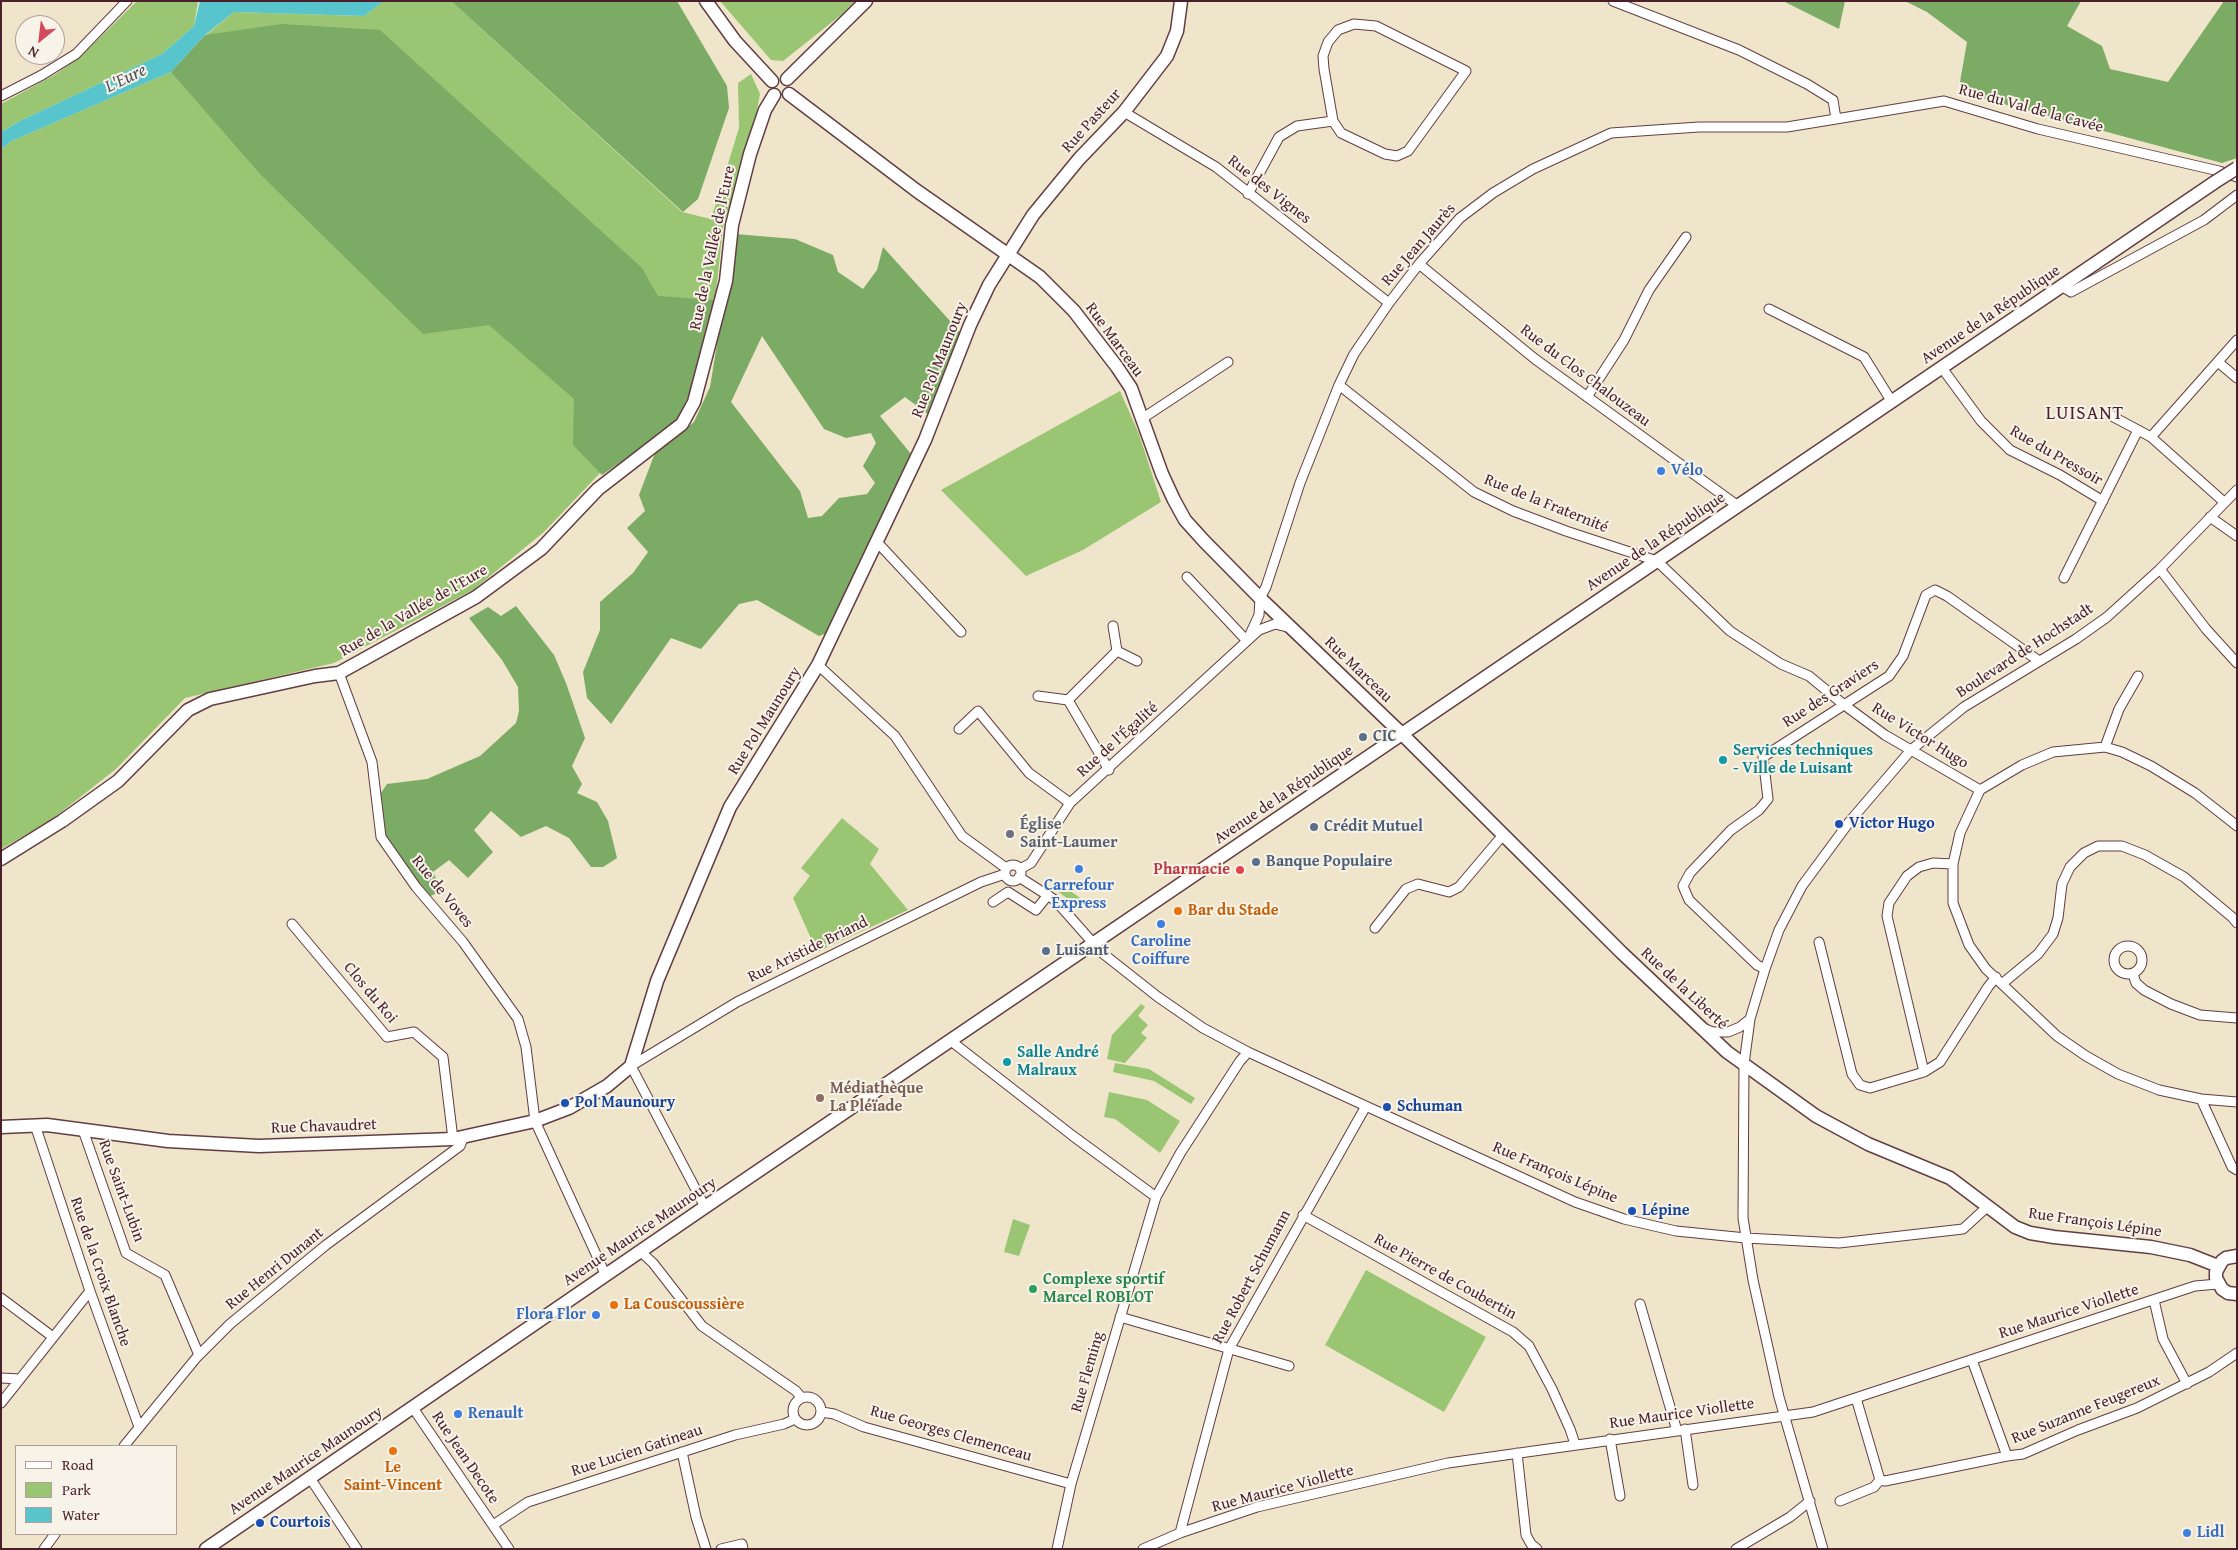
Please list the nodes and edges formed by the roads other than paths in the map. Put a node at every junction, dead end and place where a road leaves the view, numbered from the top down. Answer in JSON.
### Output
{"nodes":[{"id":1,"x":127,"y":1,"type":"edge"},
{"id":2,"x":706,"y":1,"type":"edge"},
{"id":3,"x":866,"y":1,"type":"edge"},
{"id":4,"x":1181,"y":1,"type":"edge"},
{"id":5,"x":1613,"y":1,"type":"edge"},
{"id":6,"x":787,"y":79,"type":"junction"},
{"id":7,"x":772,"y":82,"type":"junction"},
{"id":8,"x":788,"y":94,"type":"junction"},
{"id":9,"x":774,"y":95,"type":"junction"},
{"id":10,"x":1,"y":96,"type":"edge"},
{"id":11,"x":1124,"y":112,"type":"junction"},
{"id":12,"x":1836,"y":119,"type":"junction"},
{"id":13,"x":1333,"y":121,"type":"junction"},
{"id":14,"x":2237,"y":168,"type":"edge"},
{"id":15,"x":2237,"y":177,"type":"edge"},
{"id":16,"x":1248,"y":194,"type":"junction"},
{"id":17,"x":2237,"y":195,"type":"edge"},
{"id":18,"x":1686,"y":237,"type":"dead end"},
{"id":19,"x":1007,"y":254,"type":"junction"},
{"id":20,"x":1419,"y":264,"type":"junction"},
{"id":21,"x":2061,"y":286,"type":"junction"},
{"id":22,"x":1389,"y":303,"type":"junction"},
{"id":23,"x":1769,"y":309,"type":"dead end"},
{"id":24,"x":2237,"y":340,"type":"edge"},
{"id":25,"x":1228,"y":362,"type":"dead end"},
{"id":26,"x":2218,"y":362,"type":"junction"},
{"id":27,"x":1942,"y":368,"type":"junction"},
{"id":28,"x":2237,"y":378,"type":"edge"},
{"id":29,"x":1339,"y":386,"type":"junction"},
{"id":30,"x":1586,"y":397,"type":"junction"},
{"id":31,"x":1892,"y":402,"type":"junction"},
{"id":32,"x":2108,"y":414,"type":"dead end"},
{"id":33,"x":1143,"y":418,"type":"junction"},
{"id":34,"x":2138,"y":430,"type":"junction"},
{"id":35,"x":2151,"y":437,"type":"junction"},
{"id":36,"x":2237,"y":490,"type":"edge"},
{"id":37,"x":2103,"y":501,"type":"junction"},
{"id":38,"x":2224,"y":502,"type":"junction"},
{"id":39,"x":1738,"y":506,"type":"junction"},
{"id":40,"x":2210,"y":517,"type":"junction"},
{"id":41,"x":2237,"y":536,"type":"edge"},
{"id":42,"x":877,"y":542,"type":"junction"},
{"id":43,"x":1657,"y":561,"type":"junction"},
{"id":44,"x":2160,"y":569,"type":"junction"},
{"id":45,"x":1187,"y":577,"type":"dead end"},
{"id":46,"x":2064,"y":578,"type":"dead end"},
{"id":47,"x":1260,"y":598,"type":"junction"},
{"id":48,"x":1113,"y":626,"type":"dead end"},
{"id":49,"x":1291,"y":628,"type":"junction"},
{"id":50,"x":960,"y":632,"type":"dead end"},
{"id":51,"x":1247,"y":641,"type":"junction"},
{"id":52,"x":1117,"y":651,"type":"junction"},
{"id":53,"x":1136,"y":661,"type":"dead end"},
{"id":54,"x":2039,"y":661,"type":"junction"},
{"id":55,"x":2237,"y":663,"type":"edge"},
{"id":56,"x":818,"y":665,"type":"junction"},
{"id":57,"x":340,"y":673,"type":"junction"},
{"id":58,"x":2138,"y":676,"type":"dead end"},
{"id":59,"x":1038,"y":696,"type":"dead end"},
{"id":60,"x":1068,"y":700,"type":"junction"},
{"id":61,"x":1842,"y":704,"type":"junction"},
{"id":62,"x":959,"y":729,"type":"dead end"},
{"id":63,"x":1402,"y":734,"type":"junction"},
{"id":64,"x":2105,"y":747,"type":"junction"},
{"id":65,"x":1911,"y":750,"type":"junction"},
{"id":66,"x":1109,"y":770,"type":"junction"},
{"id":67,"x":1980,"y":790,"type":"junction"},
{"id":68,"x":1070,"y":804,"type":"junction"},
{"id":69,"x":2237,"y":826,"type":"edge"},
{"id":70,"x":1503,"y":835,"type":"junction"},
{"id":71,"x":1,"y":859,"type":"edge"},
{"id":72,"x":1953,"y":864,"type":"junction"},
{"id":73,"x":1005,"y":871,"type":"junction"},
{"id":74,"x":1020,"y":873,"type":"junction"},
{"id":75,"x":1048,"y":895,"type":"junction"},
{"id":76,"x":993,"y":902,"type":"dead end"},
{"id":77,"x":2235,"y":917,"type":"edge"},
{"id":78,"x":292,"y":924,"type":"dead end"},
{"id":79,"x":1375,"y":928,"type":"dead end"},
{"id":80,"x":1819,"y":942,"type":"dead end"},
{"id":81,"x":1094,"y":944,"type":"junction"},
{"id":82,"x":1765,"y":969,"type":"junction"},
{"id":83,"x":2133,"y":974,"type":"dead end"},
{"id":84,"x":2000,"y":980,"type":"junction"},
{"id":85,"x":2237,"y":1018,"type":"edge"},
{"id":86,"x":1750,"y":1019,"type":"junction"},
{"id":87,"x":1700,"y":1027,"type":"junction"},
{"id":88,"x":951,"y":1041,"type":"junction"},
{"id":89,"x":1248,"y":1052,"type":"junction"},
{"id":90,"x":1744,"y":1064,"type":"junction"},
{"id":91,"x":631,"y":1066,"type":"junction"},
{"id":92,"x":1924,"y":1072,"type":"junction"},
{"id":93,"x":2200,"y":1099,"type":"junction"},
{"id":94,"x":2237,"y":1102,"type":"edge"},
{"id":95,"x":1366,"y":1106,"type":"junction"},
{"id":96,"x":535,"y":1121,"type":"junction"},
{"id":97,"x":35,"y":1125,"type":"junction"},
{"id":98,"x":1,"y":1127,"type":"edge"},
{"id":99,"x":83,"y":1130,"type":"junction"},
{"id":100,"x":458,"y":1138,"type":"junction"},
{"id":101,"x":2237,"y":1170,"type":"edge"},
{"id":102,"x":1156,"y":1197,"type":"junction"},
{"id":103,"x":705,"y":1207,"type":"junction"},
{"id":104,"x":1987,"y":1207,"type":"junction"},
{"id":105,"x":1302,"y":1215,"type":"junction"},
{"id":106,"x":1746,"y":1238,"type":"junction"},
{"id":107,"x":641,"y":1252,"type":"junction"},
{"id":108,"x":2237,"y":1256,"type":"edge"},
{"id":109,"x":2218,"y":1266,"type":"junction"},
{"id":110,"x":606,"y":1276,"type":"junction"},
{"id":111,"x":2218,"y":1284,"type":"junction"},
{"id":112,"x":90,"y":1291,"type":"junction"},
{"id":113,"x":2236,"y":1296,"type":"edge"},
{"id":114,"x":1,"y":1298,"type":"edge"},
{"id":115,"x":2154,"y":1300,"type":"junction"},
{"id":116,"x":1640,"y":1304,"type":"dead end"},
{"id":117,"x":1120,"y":1316,"type":"junction"},
{"id":118,"x":53,"y":1337,"type":"junction"},
{"id":119,"x":1229,"y":1349,"type":"junction"},
{"id":120,"x":2237,"y":1353,"type":"edge"},
{"id":121,"x":199,"y":1355,"type":"junction"},
{"id":122,"x":1972,"y":1360,"type":"junction"},
{"id":123,"x":1289,"y":1366,"type":"dead end"},
{"id":124,"x":1,"y":1378,"type":"edge"},
{"id":125,"x":20,"y":1379,"type":"junction"},
{"id":126,"x":2187,"y":1384,"type":"junction"},
{"id":127,"x":802,"y":1398,"type":"junction"},
{"id":128,"x":1856,"y":1398,"type":"junction"},
{"id":129,"x":1,"y":1404,"type":"edge"},
{"id":130,"x":413,"y":1408,"type":"junction"},
{"id":131,"x":822,"y":1412,"type":"junction"},
{"id":132,"x":1786,"y":1415,"type":"junction"},
{"id":133,"x":795,"y":1419,"type":"junction"},
{"id":134,"x":139,"y":1427,"type":"junction"},
{"id":135,"x":1681,"y":1430,"type":"junction"},
{"id":136,"x":1610,"y":1439,"type":"junction"},
{"id":137,"x":1575,"y":1444,"type":"junction"},
{"id":138,"x":125,"y":1445,"type":"edge"},
{"id":139,"x":682,"y":1452,"type":"junction"},
{"id":140,"x":1517,"y":1453,"type":"junction"},
{"id":141,"x":2008,"y":1456,"type":"junction"},
{"id":142,"x":310,"y":1478,"type":"junction"},
{"id":143,"x":1880,"y":1480,"type":"junction"},
{"id":144,"x":1071,"y":1484,"type":"junction"},
{"id":145,"x":1693,"y":1485,"type":"dead end"},
{"id":146,"x":1620,"y":1496,"type":"dead end"},
{"id":147,"x":1810,"y":1501,"type":"junction"},
{"id":148,"x":1840,"y":1501,"type":"dead end"},
{"id":149,"x":493,"y":1525,"type":"junction"},
{"id":150,"x":1180,"y":1533,"type":"junction"},
{"id":151,"x":54,"y":1535,"type":"edge"},
{"id":152,"x":214,"y":1546,"type":"edge"},
{"id":153,"x":44,"y":1549,"type":"edge"},
{"id":154,"x":357,"y":1549,"type":"edge"},
{"id":155,"x":509,"y":1549,"type":"edge"},
{"id":156,"x":706,"y":1549,"type":"edge"},
{"id":157,"x":721,"y":1549,"type":"edge"},
{"id":158,"x":743,"y":1549,"type":"edge"},
{"id":159,"x":1057,"y":1549,"type":"edge"},
{"id":160,"x":1143,"y":1549,"type":"edge"},
{"id":161,"x":1537,"y":1549,"type":"edge"},
{"id":162,"x":1736,"y":1549,"type":"edge"},
{"id":163,"x":1823,"y":1549,"type":"edge"}],
"edges":[{"from":1,"to":10,"type":"street"},
{"from":2,"to":7,"type":"street"},
{"from":3,"to":6,"type":"street"},
{"from":4,"to":11,"type":"street","name":"Rue Pasteur"},
{"from":5,"to":12,"type":"street"},
{"from":6,"to":7,"type":"street"},
{"from":6,"to":8,"type":"street"},
{"from":7,"to":9,"type":"street"},
{"from":8,"to":9,"type":"street"},
{"from":8,"to":19,"type":"street","name":"Rue Marceau"},
{"from":9,"to":57,"type":"street","name":"Rue de la Vallée de l'Eure"},
{"from":11,"to":16,"type":"street","name":"Rue des Vignes"},
{"from":11,"to":19,"type":"street","name":"Rue Pasteur"},
{"from":12,"to":15,"type":"street","name":"Rue du Val de la Cavée"},
{"from":12,"to":20,"type":"street","name":"Rue Jean Jaurès"},
{"from":13,"to":13,"type":"street"},
{"from":13,"to":16,"type":"street"},
{"from":14,"to":21,"type":"street","name":"Avenue de la République","bridge":true},
{"from":16,"to":22,"type":"street","name":"Rue des Vignes"},
{"from":17,"to":21,"type":"street"},
{"from":18,"to":30,"type":"street"},
{"from":19,"to":33,"type":"street","name":"Rue Marceau"},
{"from":19,"to":42,"type":"street","name":"Rue Pol Maunoury"},
{"from":20,"to":22,"type":"street","name":"Rue Jean Jaurès"},
{"from":20,"to":30,"type":"street","name":"Rue du Clos Chalouzeau"},
{"from":21,"to":27,"type":"street","name":"Avenue de la République"},
{"from":22,"to":29,"type":"street","name":"Rue Jean Jaurès"},
{"from":23,"to":31,"type":"street"},
{"from":24,"to":26,"type":"street"},
{"from":25,"to":33,"type":"street"},
{"from":26,"to":28,"type":"street"},
{"from":26,"to":35,"type":"street"},
{"from":27,"to":31,"type":"street","name":"Avenue de la République"},
{"from":27,"to":37,"type":"street","name":"Rue du Pressoir"},
{"from":29,"to":43,"type":"street","name":"Rue de la Fraternité"},
{"from":29,"to":47,"type":"street","name":"Rue Jean Jaurès"},
{"from":30,"to":39,"type":"street","name":"Rue du Clos Chalouzeau"},
{"from":31,"to":39,"type":"street","name":"Avenue de la République"},
{"from":32,"to":34,"type":"street"},
{"from":33,"to":47,"type":"street","name":"Rue Marceau"},
{"from":34,"to":35,"type":"street"},
{"from":34,"to":37,"type":"street"},
{"from":35,"to":38,"type":"street"},
{"from":36,"to":38,"type":"street","name":"Boulevard de Hochstadt"},
{"from":37,"to":46,"type":"street","name":"Rue du Pressoir"},
{"from":38,"to":40,"type":"street","name":"Boulevard de Hochstadt"},
{"from":39,"to":43,"type":"street","name":"Avenue de la République"},
{"from":40,"to":41,"type":"street"},
{"from":40,"to":44,"type":"street","name":"Boulevard de Hochstadt"},
{"from":42,"to":50,"type":"street"},
{"from":42,"to":56,"type":"street","name":"Rue Pol Maunoury"},
{"from":43,"to":61,"type":"street","name":"Rue Victor Hugo"},
{"from":43,"to":63,"type":"street","name":"Avenue de la République"},
{"from":44,"to":54,"type":"street","name":"Boulevard de Hochstadt"},
{"from":44,"to":55,"type":"street"},
{"from":45,"to":51,"type":"street"},
{"from":47,"to":49,"type":"street","name":"Rue Marceau"},
{"from":47,"to":51,"type":"street","name":"Rue de l'Égalité"},
{"from":48,"to":52,"type":"street"},
{"from":49,"to":51,"type":"street","name":"Rue de l'Égalité"},
{"from":49,"to":63,"type":"street","name":"Rue Marceau"},
{"from":51,"to":66,"type":"street","name":"Rue de l'Égalité"},
{"from":52,"to":53,"type":"street"},
{"from":52,"to":60,"type":"street"},
{"from":54,"to":61,"type":"street","name":"Rue des Graviers"},
{"from":54,"to":65,"type":"street","name":"Boulevard de Hochstadt"},
{"from":56,"to":73,"type":"street"},
{"from":56,"to":91,"type":"street","name":"Rue Pol Maunoury"},
{"from":57,"to":71,"type":"street","name":"Rue de la Vallée de l'Eure"},
{"from":57,"to":96,"type":"street","name":"Rue de Voves"},
{"from":58,"to":64,"type":"street"},
{"from":59,"to":60,"type":"street"},
{"from":60,"to":66,"type":"street"},
{"from":61,"to":65,"type":"street","name":"Rue Victor Hugo"},
{"from":61,"to":82,"type":"street","name":"Rue des Graviers"},
{"from":62,"to":68,"type":"street"},
{"from":63,"to":70,"type":"street","name":"Rue de la Liberté"},
{"from":63,"to":81,"type":"street","name":"Avenue de la République"},
{"from":64,"to":67,"type":"street"},
{"from":64,"to":69,"type":"street"},
{"from":65,"to":67,"type":"street","name":"Rue Victor Hugo"},
{"from":65,"to":82,"type":"street","name":"Boulevard de Hochstadt"},
{"from":66,"to":68,"type":"street","name":"Rue de l'Égalité"},
{"from":67,"to":72,"type":"street"},
{"from":68,"to":74,"type":"street","name":"Rue de l'Égalité"},
{"from":70,"to":79,"type":"street"},
{"from":70,"to":87,"type":"street","name":"Rue de la Liberté"},
{"from":72,"to":84,"type":"street"},
{"from":72,"to":92,"type":"street"},
{"from":73,"to":74,"type":"street"},
{"from":73,"to":74,"type":"street"},
{"from":73,"to":91,"type":"street","name":"Rue Aristide Briand"},
{"from":74,"to":75,"type":"street","name":"Rue François Lépine"},
{"from":75,"to":76,"type":"street"},
{"from":75,"to":81,"type":"street","name":"Rue François Lépine"},
{"from":77,"to":84,"type":"street"},
{"from":78,"to":100,"type":"street","name":"Clos du Roi"},
{"from":80,"to":92,"type":"street"},
{"from":81,"to":88,"type":"street","name":"Avenue Maurice Maunoury"},
{"from":81,"to":89,"type":"street","name":"Rue François Lépine"},
{"from":82,"to":86,"type":"street","name":"Boulevard de Hochstadt"},
{"from":83,"to":85,"type":"street"},
{"from":84,"to":92,"type":"street"},
{"from":84,"to":93,"type":"street"},
{"from":86,"to":87,"type":"street"},
{"from":86,"to":90,"type":"street","name":"Boulevard de Hochstadt"},
{"from":87,"to":90,"type":"street","name":"Rue de la Liberté"},
{"from":88,"to":102,"type":"street"},
{"from":88,"to":103,"type":"street","name":"Avenue Maurice Maunoury"},
{"from":89,"to":95,"type":"street","name":"Rue François Lépine"},
{"from":89,"to":102,"type":"street","name":"Rue Fleming"},
{"from":90,"to":104,"type":"street","name":"Rue de la Liberté"},
{"from":90,"to":106,"type":"street","name":"Boulevard de Hochstadt"},
{"from":91,"to":96,"type":"street","name":"Rue Chavaudret"},
{"from":91,"to":103,"type":"street"},
{"from":93,"to":94,"type":"street"},
{"from":93,"to":101,"type":"street"},
{"from":95,"to":105,"type":"street","name":"Rue Robert Schumann"},
{"from":95,"to":106,"type":"street","name":"Rue François Lépine"},
{"from":96,"to":100,"type":"street","name":"Rue Chavaudret"},
{"from":96,"to":110,"type":"street","name":"Rue de Voves"},
{"from":97,"to":98,"type":"street","name":"Rue Chavaudret"},
{"from":97,"to":99,"type":"street","name":"Rue Chavaudret"},
{"from":97,"to":112,"type":"street","name":"Rue de la Croix Blanche"},
{"from":99,"to":100,"type":"street","name":"Rue Chavaudret"},
{"from":99,"to":121,"type":"street","name":"Rue Saint-Lubin"},
{"from":100,"to":121,"type":"street","name":"Rue Henri Dunant"},
{"from":102,"to":117,"type":"street","name":"Rue Fleming"},
{"from":103,"to":107,"type":"street","name":"Avenue Maurice Maunoury"},
{"from":104,"to":106,"type":"street","name":"Rue François Lépine"},
{"from":104,"to":109,"type":"street","name":"Rue François Lépine"},
{"from":105,"to":119,"type":"street","name":"Rue Robert Schumann"},
{"from":105,"to":137,"type":"street","name":"Rue Pierre de Coubertin"},
{"from":106,"to":132,"type":"street","name":"Boulevard de Hochstadt"},
{"from":107,"to":110,"type":"street","name":"Avenue Maurice Maunoury"},
{"from":107,"to":127,"type":"street"},
{"from":108,"to":109,"type":"street"},
{"from":109,"to":111,"type":"street"},
{"from":110,"to":130,"type":"street","name":"Avenue Maurice Maunoury"},
{"from":111,"to":113,"type":"street"},
{"from":111,"to":115,"type":"street","name":"Rue Maurice Viollette"},
{"from":112,"to":118,"type":"street"},
{"from":112,"to":134,"type":"street","name":"Rue de la Croix Blanche"},
{"from":114,"to":118,"type":"street"},
{"from":115,"to":122,"type":"street","name":"Rue Maurice Viollette"},
{"from":115,"to":126,"type":"street","name":"Rue Suzanne Feugereux"},
{"from":116,"to":135,"type":"street"},
{"from":117,"to":119,"type":"street"},
{"from":117,"to":144,"type":"street","name":"Rue Fleming"},
{"from":118,"to":125,"type":"street"},
{"from":119,"to":123,"type":"street"},
{"from":119,"to":150,"type":"street","name":"Rue Robert Schumann"},
{"from":120,"to":126,"type":"street","name":"Rue Suzanne Feugereux"},
{"from":121,"to":134,"type":"street","name":"Rue Henri Dunant"},
{"from":122,"to":128,"type":"street","name":"Rue Maurice Viollette"},
{"from":122,"to":141,"type":"street","name":"Rue Suzanne Feugereux"},
{"from":124,"to":125,"type":"street"},
{"from":125,"to":129,"type":"street"},
{"from":126,"to":141,"type":"street","name":"Rue Suzanne Feugereux"},
{"from":127,"to":131,"type":"street"},
{"from":127,"to":133,"type":"street"},
{"from":128,"to":132,"type":"street","name":"Rue Maurice Viollette"},
{"from":128,"to":143,"type":"street"},
{"from":130,"to":142,"type":"street","name":"Avenue Maurice Maunoury"},
{"from":130,"to":149,"type":"street","name":"Rue Jean Decote"},
{"from":131,"to":133,"type":"street"},
{"from":131,"to":144,"type":"street","name":"Rue Georges Clemenceau"},
{"from":132,"to":135,"type":"street","name":"Rue Maurice Viollette"},
{"from":132,"to":147,"type":"street","name":"Boulevard de Hochstadt"},
{"from":133,"to":139,"type":"street","name":"Rue Lucien Gatineau"},
{"from":134,"to":138,"type":"street","name":"Rue Henri Dunant"},
{"from":135,"to":136,"type":"street","name":"Rue Maurice Viollette"},
{"from":135,"to":145,"type":"street"},
{"from":136,"to":137,"type":"street","name":"Rue Maurice Viollette"},
{"from":136,"to":146,"type":"street"},
{"from":137,"to":140,"type":"street","name":"Rue Maurice Viollette"},
{"from":139,"to":149,"type":"street","name":"Rue Lucien Gatineau"},
{"from":139,"to":156,"type":"street"},
{"from":140,"to":150,"type":"street","name":"Rue Maurice Viollette"},
{"from":140,"to":161,"type":"street"},
{"from":141,"to":143,"type":"street"},
{"from":142,"to":152,"type":"street","name":"Avenue Maurice Maunoury"},
{"from":142,"to":154,"type":"street"},
{"from":143,"to":148,"type":"street"},
{"from":144,"to":159,"type":"street","name":"Rue Fleming"},
{"from":147,"to":162,"type":"street"},
{"from":147,"to":163,"type":"street","name":"Boulevard de Hochstadt"},
{"from":149,"to":155,"type":"street","name":"Rue Jean Decote"},
{"from":150,"to":160,"type":"street","name":"Rue Maurice Viollette"},
{"from":151,"to":153,"type":"street"},
{"from":157,"to":158,"type":"street"}]}
